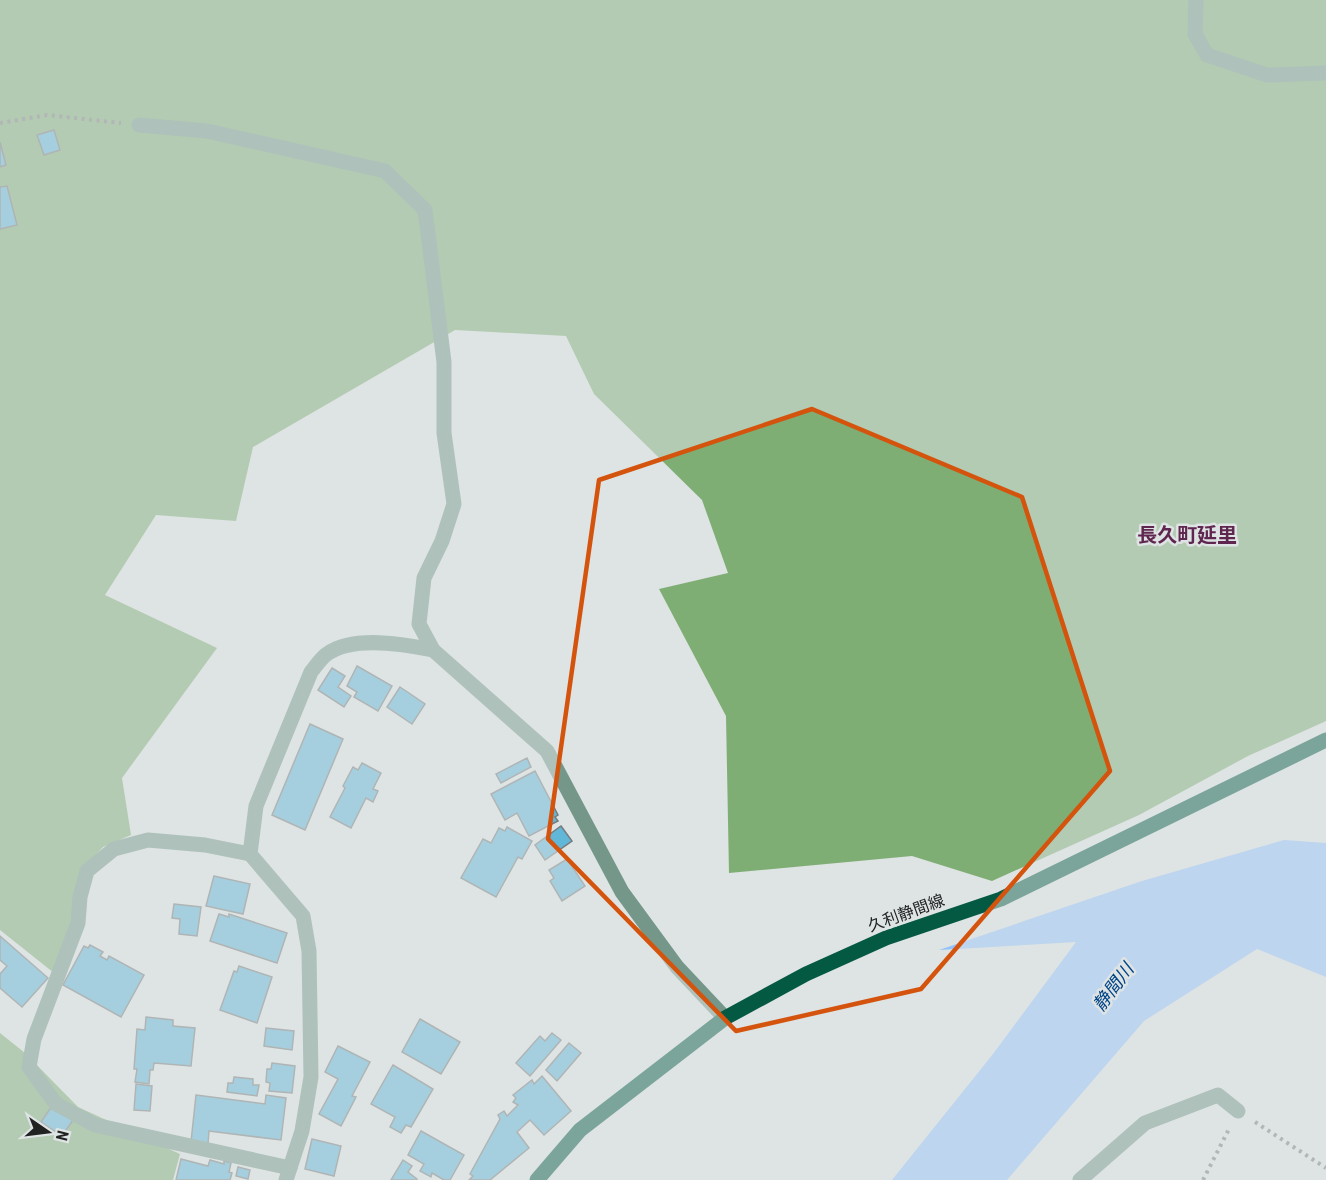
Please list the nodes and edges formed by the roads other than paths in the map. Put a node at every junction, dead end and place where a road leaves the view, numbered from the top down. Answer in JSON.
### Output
{"nodes":[{"id":1,"x":1196,"y":0,"type":"edge"},
{"id":2,"x":1326,"y":73,"type":"edge"},
{"id":3,"x":139,"y":125,"type":"road end"},
{"id":4,"x":433,"y":650,"type":"junction"},
{"id":5,"x":1326,"y":740,"type":"edge"},
{"id":6,"x":250,"y":854,"type":"junction"},
{"id":7,"x":725,"y":1018,"type":"junction"},
{"id":8,"x":1238,"y":1111,"type":"road end"},
{"id":9,"x":288,"y":1174,"type":"edge"},
{"id":10,"x":537,"y":1180,"type":"edge"},
{"id":11,"x":1080,"y":1180,"type":"edge"}],
"edges":[{"from":1,"to":2,"type":"street"},
{"from":3,"to":4,"type":"street"},
{"from":4,"to":6,"type":"street"},
{"from":4,"to":7,"type":"street"},
{"from":5,"to":7,"type":"main road","name":"久利静間線"},
{"from":6,"to":9,"type":"street"},
{"from":6,"to":9,"type":"street"},
{"from":7,"to":10,"type":"main road","name":"久利静間線"},
{"from":8,"to":11,"type":"street"}]}
